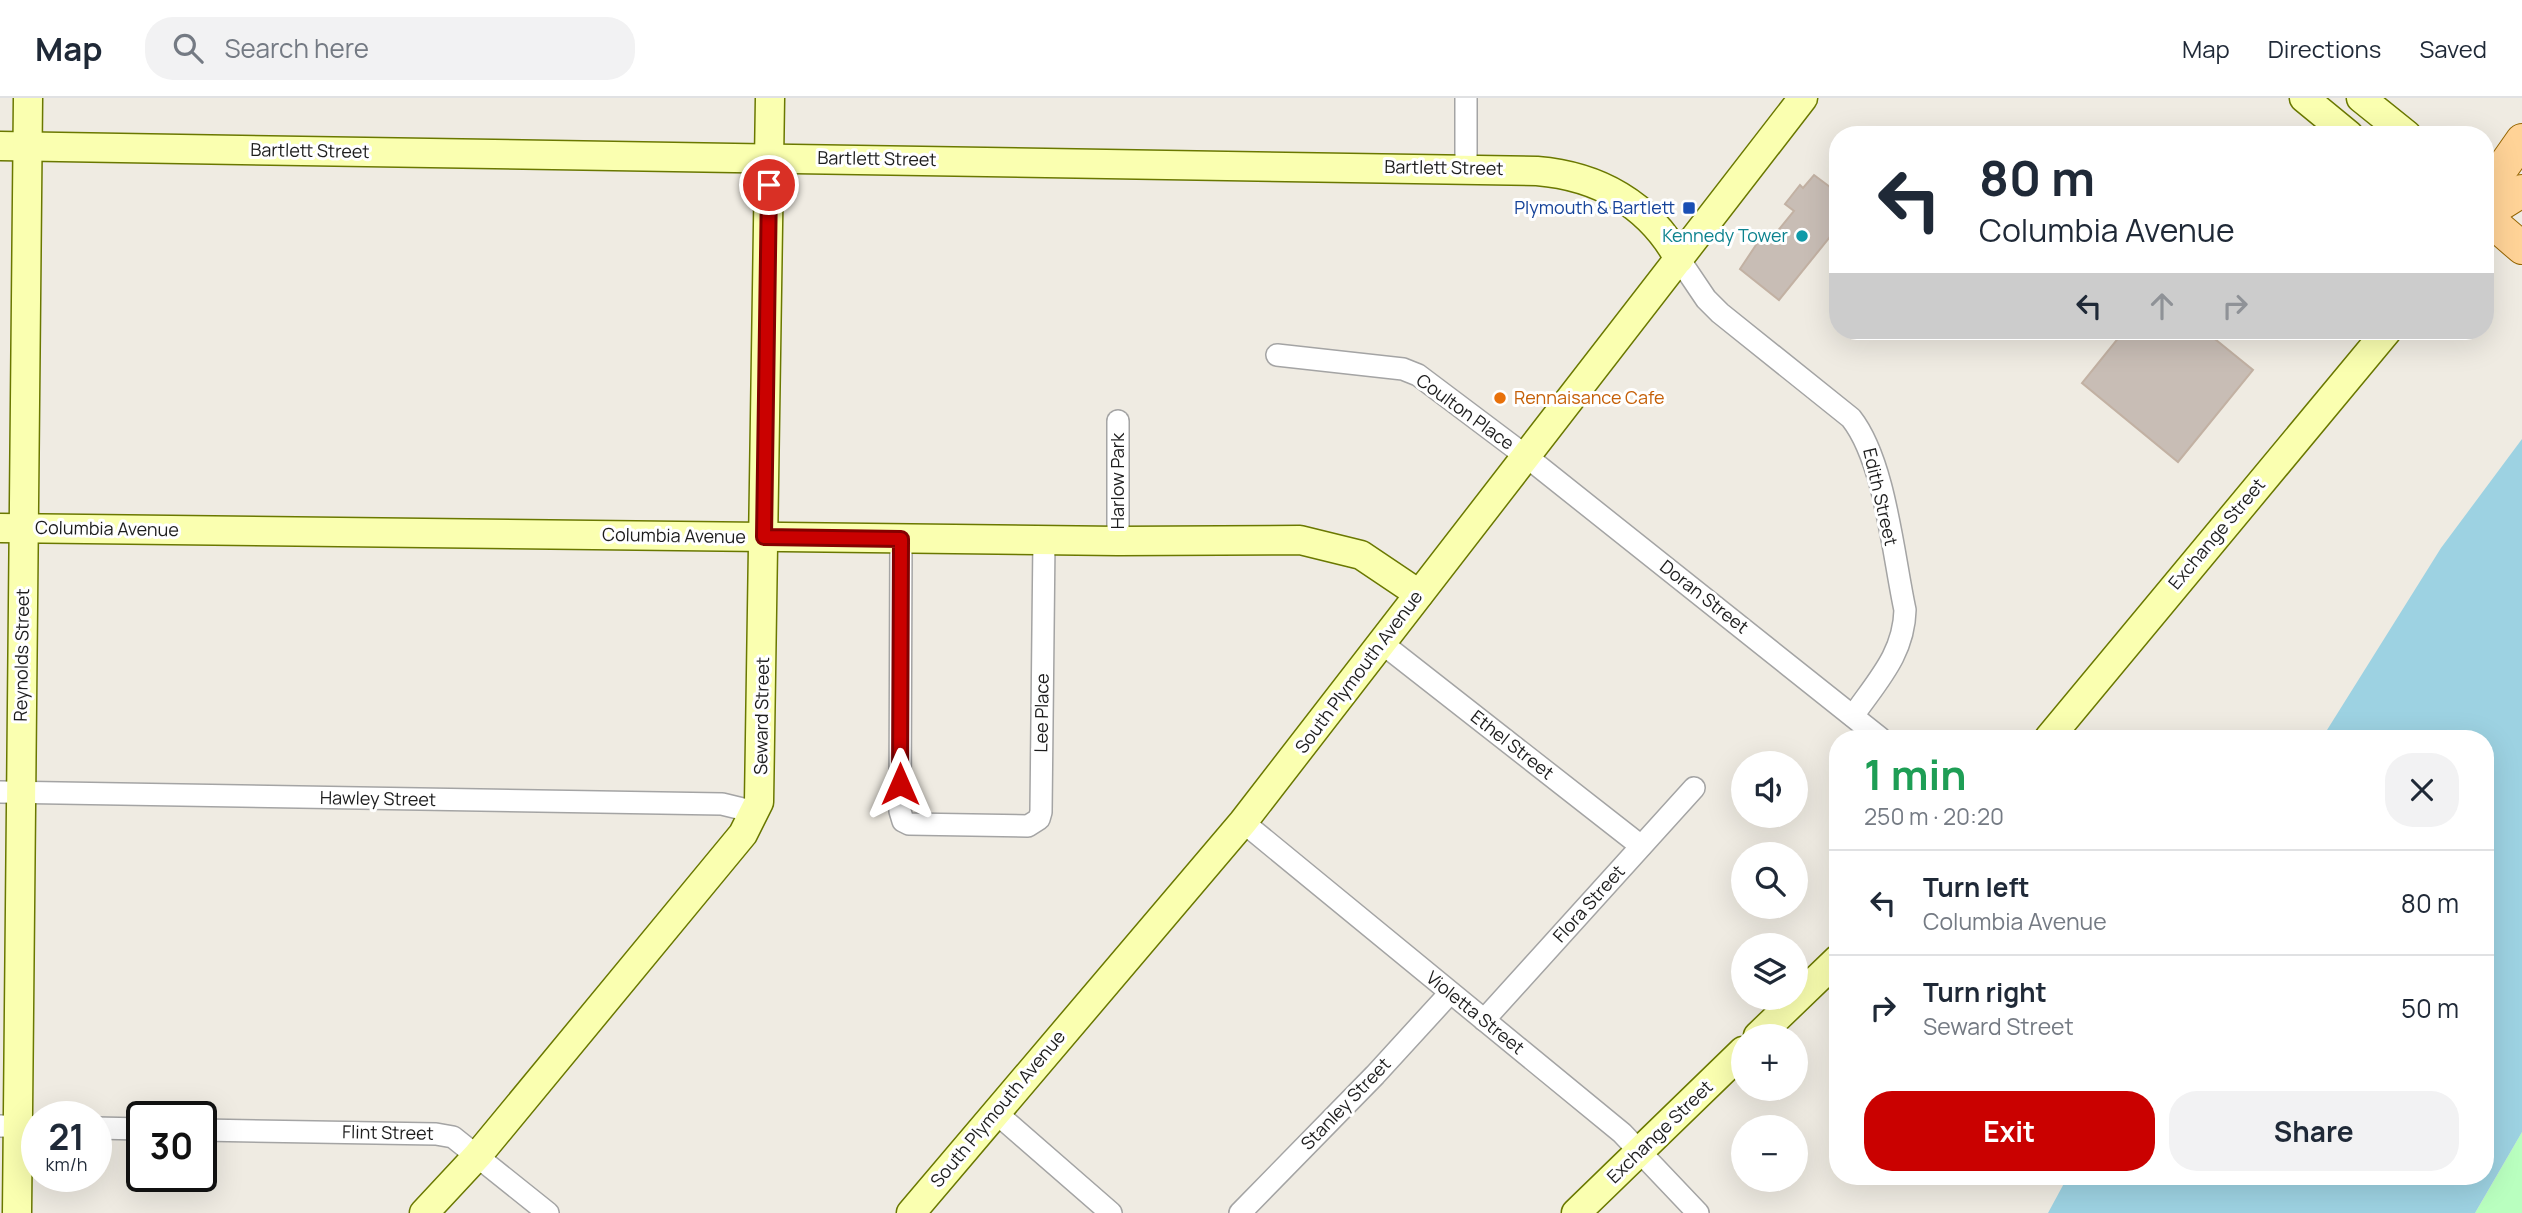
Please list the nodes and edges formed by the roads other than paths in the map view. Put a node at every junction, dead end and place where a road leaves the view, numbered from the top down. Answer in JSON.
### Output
{"nodes":[{"id":1,"x":28,"y":98,"type":"edge"},
{"id":2,"x":770,"y":98,"type":"edge"},
{"id":3,"x":1466,"y":98,"type":"edge"},
{"id":4,"x":2304,"y":98,"type":"edge"},
{"id":5,"x":1800,"y":104,"type":"edge"},
{"id":6,"x":2371,"y":106,"type":"edge"},
{"id":7,"x":2339,"y":126,"type":"edge"},
{"id":8,"x":2396,"y":126,"type":"edge"},
{"id":9,"x":2522,"y":140,"type":"edge"},
{"id":10,"x":14,"y":146,"type":"edge"},
{"id":11,"x":769,"y":158,"type":"junction"},
{"id":12,"x":1466,"y":168,"type":"junction"},
{"id":13,"x":2494,"y":183,"type":"edge"},
{"id":14,"x":2522,"y":191,"type":"edge"},
{"id":15,"x":2494,"y":208,"type":"edge"},
{"id":16,"x":2494,"y":222,"type":"edge"},
{"id":17,"x":2522,"y":248,"type":"edge"},
{"id":18,"x":1679,"y":259,"type":"junction"},
{"id":19,"x":2380,"y":340,"type":"edge"},
{"id":20,"x":1277,"y":355,"type":"dead end"},
{"id":21,"x":1118,"y":421,"type":"dead end"},
{"id":22,"x":1527,"y":457,"type":"junction"},
{"id":23,"x":12,"y":528,"type":"edge"},
{"id":24,"x":764,"y":537,"type":"junction"},
{"id":25,"x":901,"y":539,"type":"junction"},
{"id":26,"x":1044,"y":540,"type":"junction"},
{"id":27,"x":1118,"y":541,"type":"junction"},
{"id":28,"x":1419,"y":594,"type":"junction"},
{"id":29,"x":1383,"y":644,"type":"junction"},
{"id":30,"x":1853,"y":716,"type":"junction"},
{"id":31,"x":1870,"y":730,"type":"edge"},
{"id":32,"x":2056,"y":730,"type":"edge"},
{"id":33,"x":1694,"y":788,"type":"dead end"},
{"id":34,"x":10,"y":792,"type":"edge"},
{"id":35,"x":755,"y":813,"type":"junction"},
{"id":36,"x":1243,"y":822,"type":"junction"},
{"id":37,"x":1641,"y":846,"type":"junction"},
{"id":38,"x":1829,"y":968,"type":"edge"},
{"id":39,"x":1450,"y":993,"type":"junction"},
{"id":40,"x":1484,"y":1020,"type":"junction"},
{"id":41,"x":1770,"y":1024,"type":"edge"},
{"id":42,"x":1731,"y":1063,"type":"edge"},
{"id":43,"x":995,"y":1112,"type":"junction"},
{"id":44,"x":18,"y":1127,"type":"edge"},
{"id":45,"x":217,"y":1130,"type":"edge"},
{"id":46,"x":1640,"y":1151,"type":"junction"},
{"id":47,"x":478,"y":1155,"type":"junction"},
{"id":48,"x":17,"y":1213,"type":"edge"},
{"id":49,"x":424,"y":1213,"type":"edge"},
{"id":50,"x":548,"y":1213,"type":"edge"},
{"id":51,"x":911,"y":1213,"type":"edge"},
{"id":52,"x":1111,"y":1213,"type":"edge"},
{"id":53,"x":1240,"y":1213,"type":"edge"},
{"id":54,"x":1576,"y":1213,"type":"edge"},
{"id":55,"x":1698,"y":1213,"type":"edge"}],
"edges":[{"from":1,"to":10,"type":"street","name":"Reynolds Street"},
{"from":2,"to":11,"type":"street","name":"Seward Street"},
{"from":3,"to":12,"type":"street"},
{"from":4,"to":7,"type":"street"},
{"from":5,"to":18,"type":"street","name":"South Plymouth Avenue"},
{"from":6,"to":8,"type":"street"},
{"from":9,"to":13,"type":"main road"},
{"from":10,"to":11,"type":"street","name":"Bartlett Street"},
{"from":10,"to":23,"type":"street","name":"Reynolds Street"},
{"from":11,"to":12,"type":"street","name":"Bartlett Street"},
{"from":11,"to":24,"type":"street","name":"Seward Street"},
{"from":12,"to":18,"type":"street","name":"Bartlett Street"},
{"from":14,"to":15,"type":"main road"},
{"from":16,"to":17,"type":"main road"},
{"from":18,"to":22,"type":"street","name":"South Plymouth Avenue"},
{"from":18,"to":30,"type":"street","name":"Edith Street"},
{"from":19,"to":32,"type":"street","name":"Exchange Street"},
{"from":20,"to":22,"type":"street","name":"Coulton Place"},
{"from":21,"to":27,"type":"street","name":"Harlow Park"},
{"from":22,"to":28,"type":"street","name":"South Plymouth Avenue"},
{"from":22,"to":30,"type":"street","name":"Doran Street"},
{"from":23,"to":24,"type":"street","name":"Columbia Avenue"},
{"from":23,"to":34,"type":"street","name":"Reynolds Street"},
{"from":24,"to":25,"type":"street","name":"Columbia Avenue"},
{"from":24,"to":35,"type":"street","name":"Seward Street"},
{"from":25,"to":26,"type":"street","name":"Columbia Avenue"},
{"from":25,"to":26,"type":"street","name":"Lee Place"},
{"from":26,"to":27,"type":"street","name":"Columbia Avenue"},
{"from":27,"to":28,"type":"street","name":"Columbia Avenue"},
{"from":28,"to":29,"type":"street","name":"South Plymouth Avenue"},
{"from":29,"to":36,"type":"street","name":"South Plymouth Avenue"},
{"from":29,"to":37,"type":"street","name":"Ethel Street"},
{"from":30,"to":31,"type":"street","name":"Doran Street"},
{"from":33,"to":37,"type":"street","name":"Flora Street"},
{"from":34,"to":35,"type":"street","name":"Hawley Street"},
{"from":34,"to":44,"type":"street","name":"Reynolds Street"},
{"from":35,"to":47,"type":"street","name":"Seward Street"},
{"from":36,"to":39,"type":"street","name":"Violetta Street"},
{"from":36,"to":43,"type":"street","name":"South Plymouth Avenue"},
{"from":37,"to":40,"type":"street","name":"Flora Street"},
{"from":38,"to":41,"type":"street"},
{"from":39,"to":40,"type":"street","name":"Violetta Street"},
{"from":39,"to":53,"type":"street","name":"Stanley Street"},
{"from":40,"to":46,"type":"street","name":"Violetta Street"},
{"from":42,"to":46,"type":"street","name":"Exchange Street"},
{"from":43,"to":51,"type":"street","name":"South Plymouth Avenue"},
{"from":43,"to":52,"type":"street"},
{"from":44,"to":48,"type":"street","name":"Reynolds Street"},
{"from":45,"to":47,"type":"street","name":"Flint Street"},
{"from":46,"to":54,"type":"street","name":"Exchange Street"},
{"from":46,"to":55,"type":"street","name":"Violetta Street"},
{"from":47,"to":49,"type":"street","name":"Seward Street"},
{"from":47,"to":50,"type":"street","name":"Flint Street"}]}
